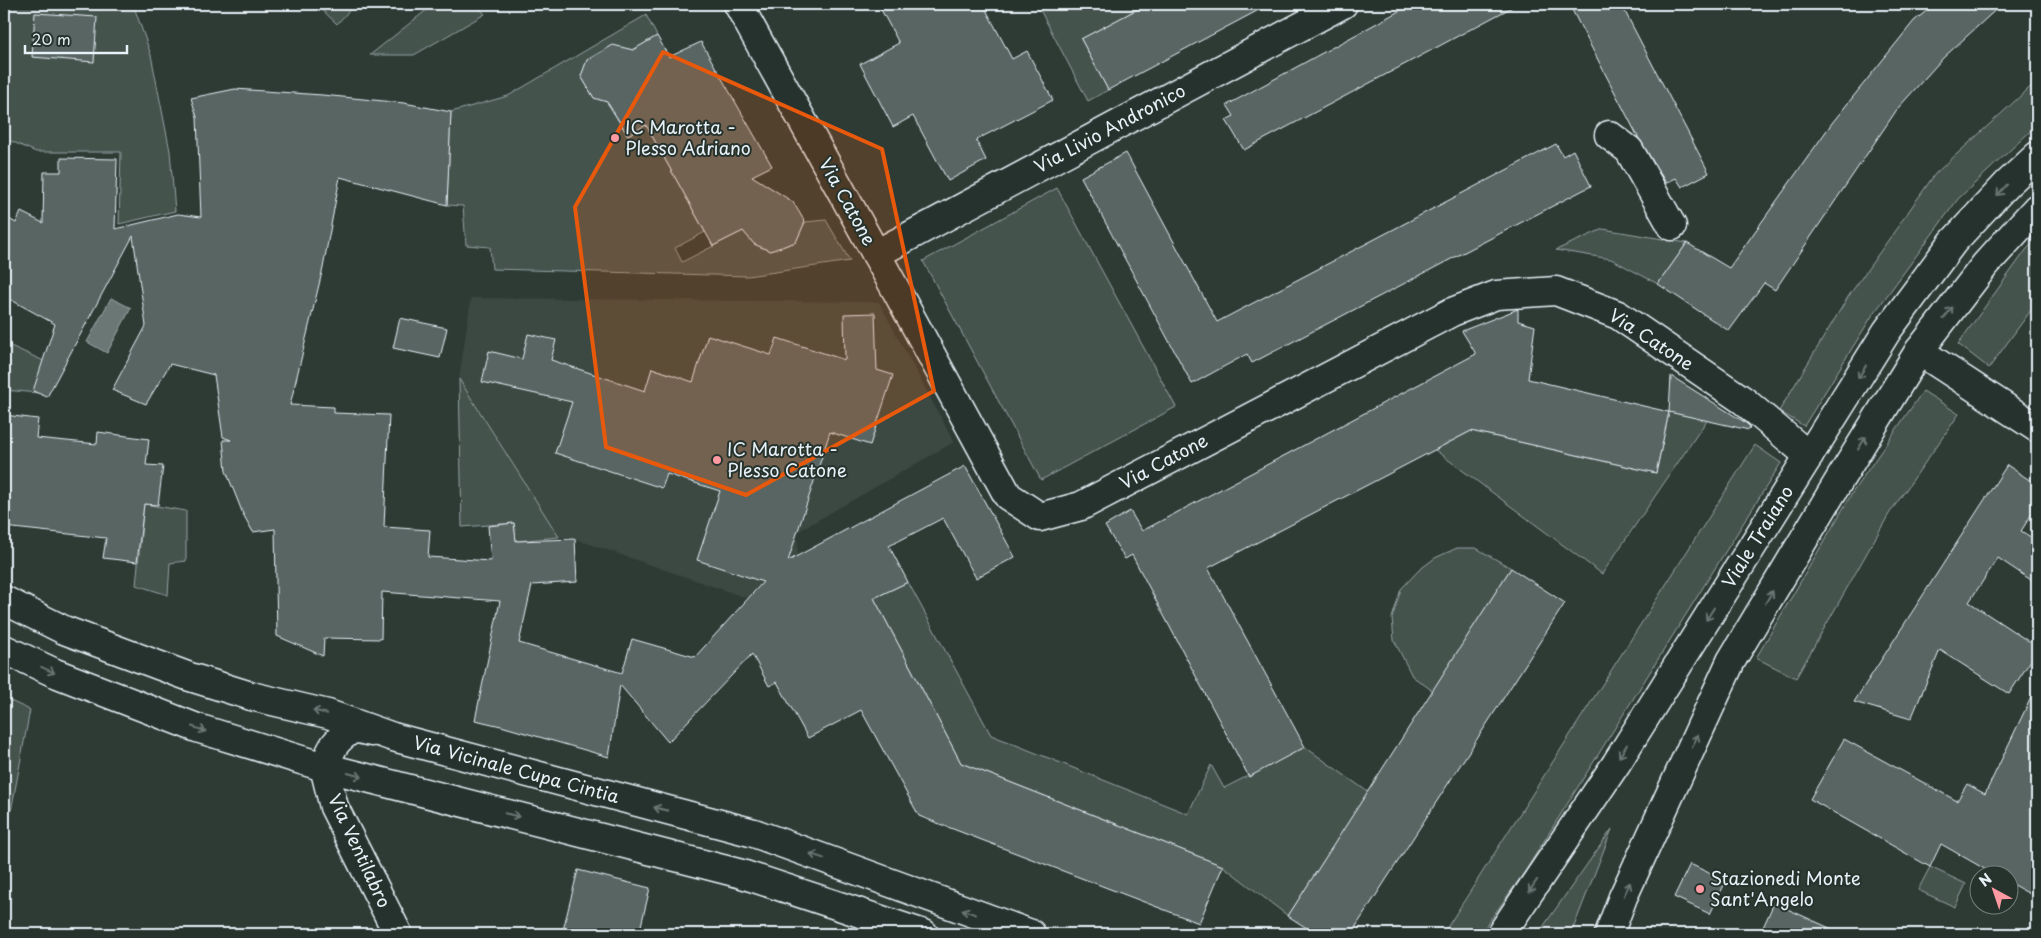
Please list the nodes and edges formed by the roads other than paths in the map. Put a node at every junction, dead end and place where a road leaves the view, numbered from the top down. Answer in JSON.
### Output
{"nodes":[{"id":1,"x":738,"y":4,"type":"edge"},
{"id":2,"x":1343,"y":4,"type":"edge"},
{"id":3,"x":1609,"y":135,"type":"dead end"},
{"id":4,"x":2037,"y":156,"type":"edge"},
{"id":5,"x":2037,"y":208,"type":"edge"},
{"id":6,"x":1672,"y":226,"type":"dead end"},
{"id":7,"x":876,"y":254,"type":"junction"},
{"id":8,"x":1888,"y":331,"type":"junction"},
{"id":9,"x":1918,"y":351,"type":"junction"},
{"id":10,"x":2037,"y":428,"type":"edge"},
{"id":11,"x":1809,"y":456,"type":"junction"},
{"id":12,"x":1840,"y":479,"type":"junction"},
{"id":13,"x":4,"y":600,"type":"edge"},
{"id":14,"x":4,"y":649,"type":"edge"},
{"id":15,"x":393,"y":737,"type":"junction"},
{"id":16,"x":324,"y":767,"type":"junction"},
{"id":17,"x":398,"y":934,"type":"edge"},
{"id":18,"x":924,"y":934,"type":"edge"},
{"id":19,"x":1031,"y":934,"type":"edge"},
{"id":20,"x":1500,"y":934,"type":"edge"},
{"id":21,"x":1609,"y":934,"type":"edge"}],
"edges":[{"from":1,"to":7,"type":"main road","name":"Via Catone"},
{"from":2,"to":7,"type":"main road","name":"Via Livio Andronico"},
{"from":3,"to":6,"type":"main road"},
{"from":4,"to":8,"type":"main road","name":"Viale Traiano","one_way":true},
{"from":9,"to":5,"type":"main road","one_way":true},
{"from":7,"to":11,"type":"main road","name":"Via Catone"},
{"from":8,"to":9,"type":"main road"},
{"from":8,"to":11,"type":"main road","name":"Viale Traiano","one_way":true},
{"from":9,"to":10,"type":"main road"},
{"from":12,"to":9,"type":"main road","one_way":true},
{"from":11,"to":12,"type":"main road","name":"Via Catone"},
{"from":11,"to":20,"type":"main road","name":"Viale Traiano","one_way":true},
{"from":21,"to":12,"type":"main road","one_way":true},
{"from":15,"to":13,"type":"main road","name":"Via Vicinale Cupa Cintia","one_way":true},
{"from":14,"to":16,"type":"main road","one_way":true},
{"from":15,"to":16,"type":"main road"},
{"from":19,"to":15,"type":"main road","name":"Via Vicinale Cupa Cintia","one_way":true},
{"from":16,"to":17,"type":"main road","name":"Via Ventilabro"},
{"from":16,"to":18,"type":"main road","one_way":true}]}
